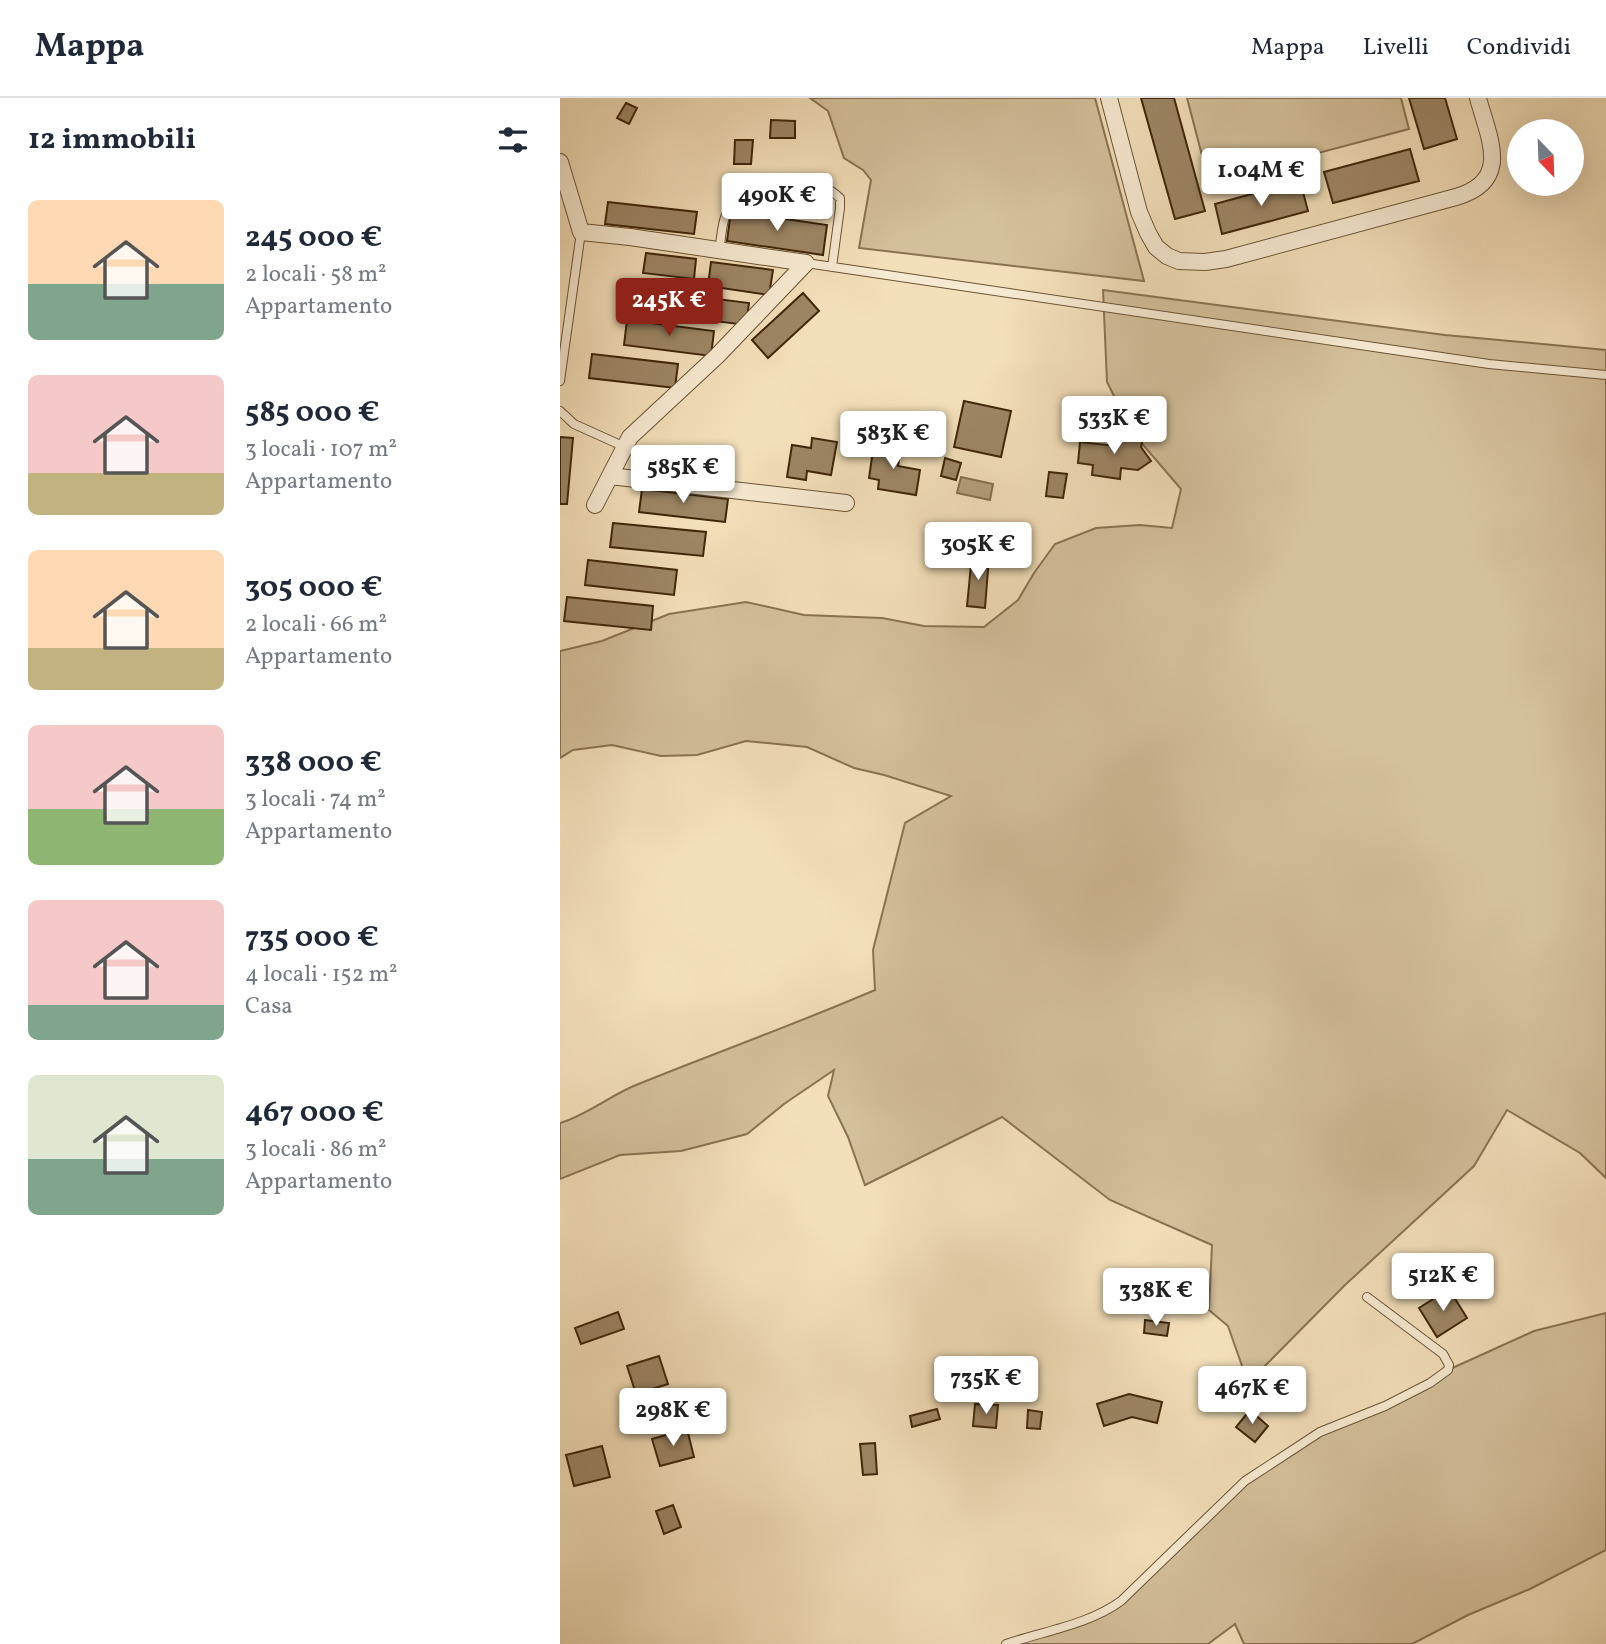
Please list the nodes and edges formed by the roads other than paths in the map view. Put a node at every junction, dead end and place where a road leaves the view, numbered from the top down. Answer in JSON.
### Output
{"nodes":[{"id":1,"x":1108,"y":98,"type":"edge"},
{"id":2,"x":1478,"y":98,"type":"edge"},
{"id":3,"x":560,"y":162,"type":"edge"},
{"id":4,"x":581,"y":232,"type":"junction"},
{"id":5,"x":719,"y":251,"type":"junction"},
{"id":6,"x":806,"y":263,"type":"junction"},
{"id":7,"x":832,"y":267,"type":"junction"},
{"id":8,"x":1606,"y":375,"type":"edge"},
{"id":9,"x":560,"y":380,"type":"edge"},
{"id":10,"x":560,"y":411,"type":"edge"},
{"id":11,"x":625,"y":447,"type":"junction"},
{"id":12,"x":610,"y":476,"type":"junction"},
{"id":13,"x":846,"y":503,"type":"dead end"},
{"id":14,"x":595,"y":505,"type":"dead end"},
{"id":15,"x":1367,"y":1297,"type":"dead end"},
{"id":16,"x":1006,"y":1644,"type":"edge"}],
"edges":[{"from":1,"to":2,"type":"street"},
{"from":3,"to":4,"type":"street"},
{"from":4,"to":5,"type":"street"},
{"from":4,"to":9,"type":"lane"},
{"from":5,"to":6,"type":"street"},
{"from":5,"to":7,"type":"lane"},
{"from":6,"to":7,"type":"lane"},
{"from":6,"to":11,"type":"street"},
{"from":7,"to":8,"type":"lane"},
{"from":10,"to":11,"type":"lane"},
{"from":11,"to":12,"type":"street"},
{"from":12,"to":13,"type":"street"},
{"from":12,"to":14,"type":"street"},
{"from":15,"to":16,"type":"lane"}]}
